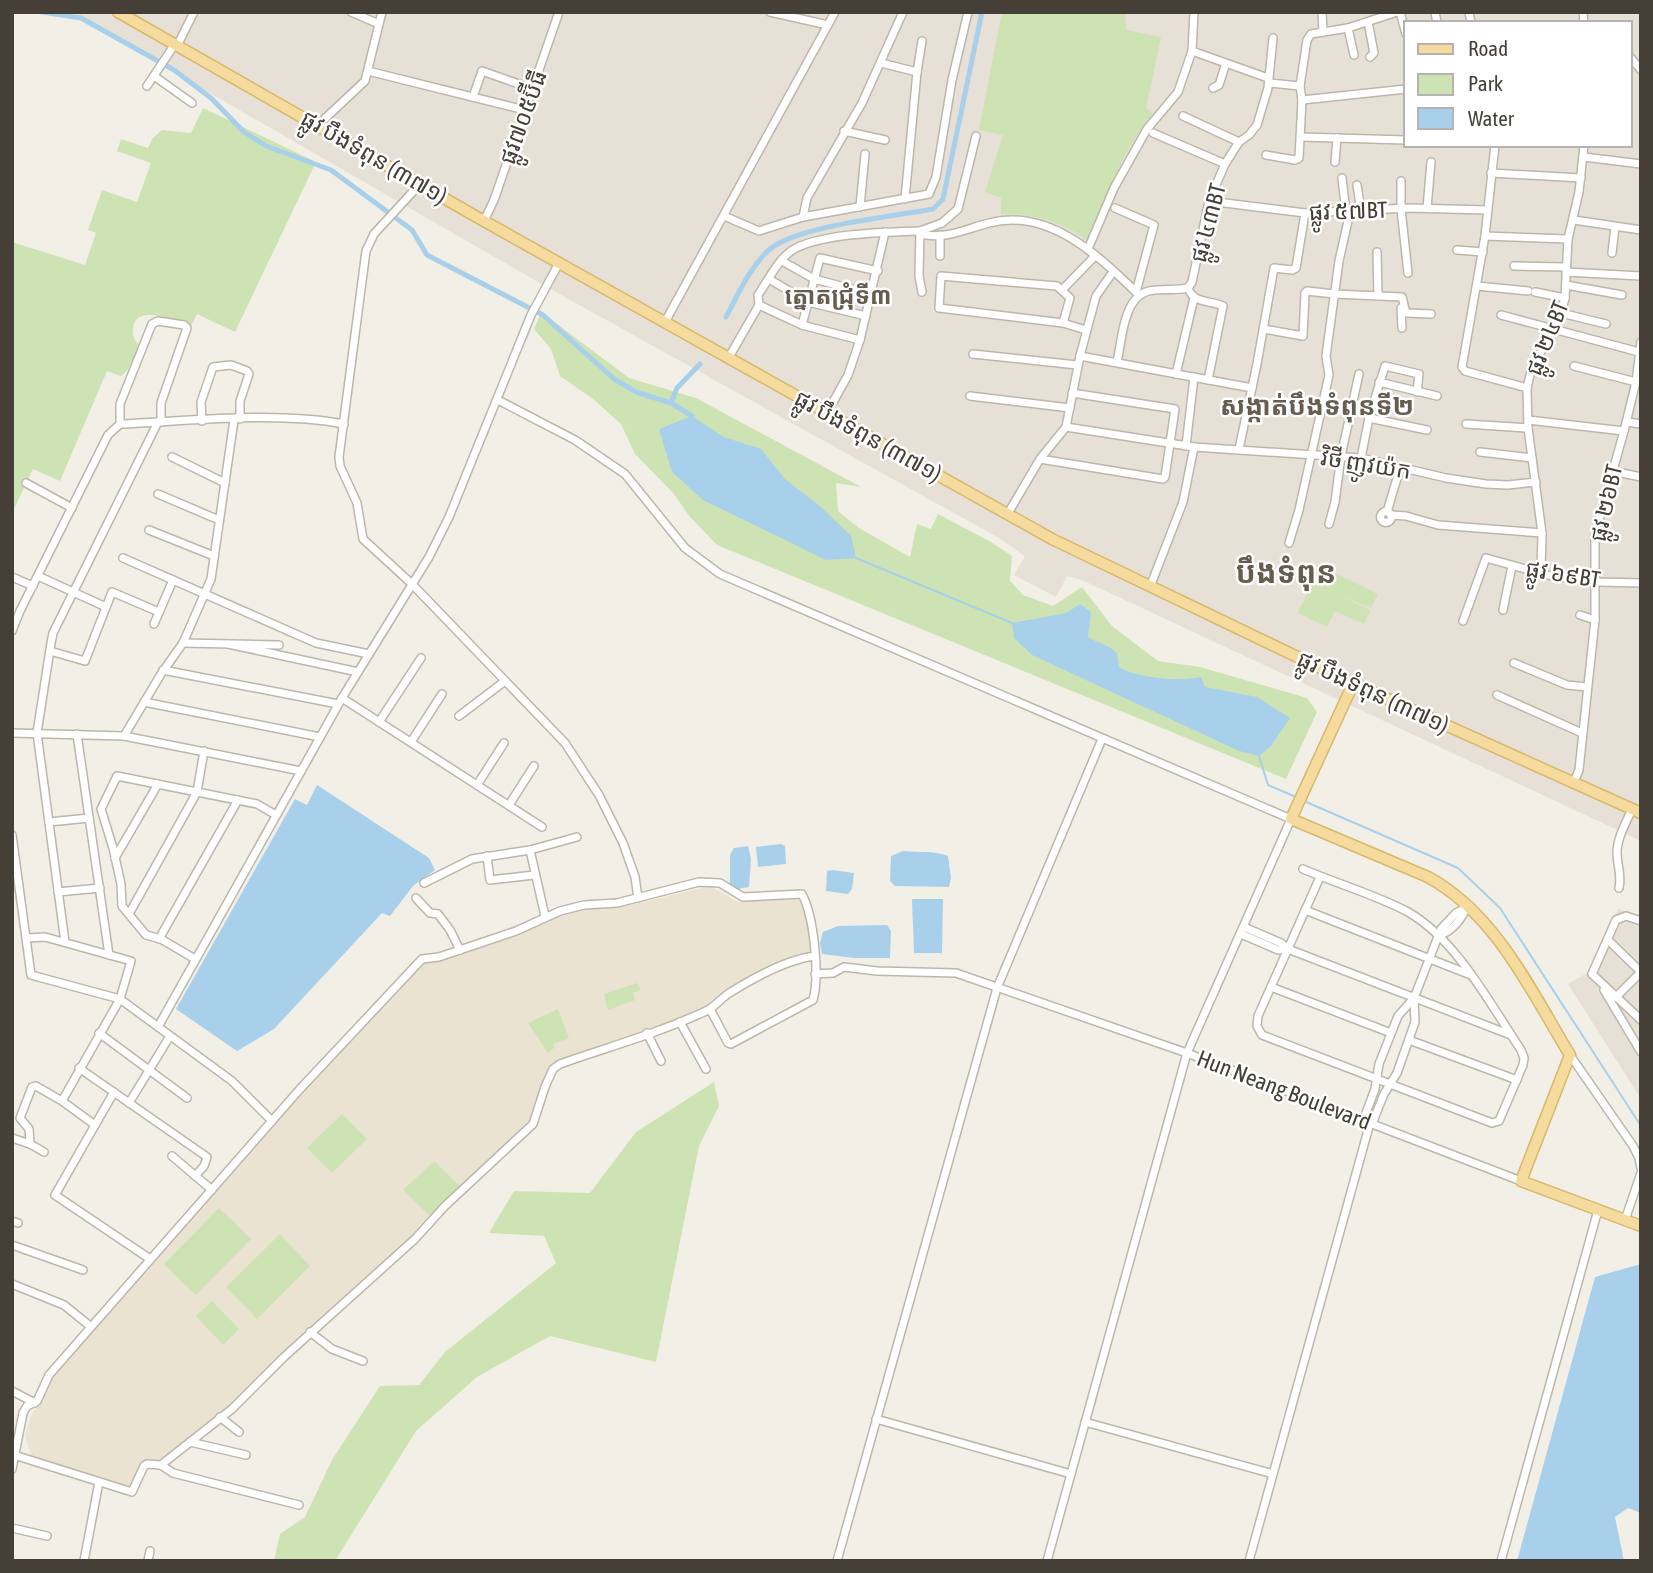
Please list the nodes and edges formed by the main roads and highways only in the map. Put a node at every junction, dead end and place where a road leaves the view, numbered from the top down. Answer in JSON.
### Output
{"nodes":[{"id":1,"x":118,"y":12,"type":"edge"},
{"id":2,"x":1353,"y":684,"type":"junction"},
{"id":3,"x":1636,"y":811,"type":"edge"},
{"id":4,"x":1641,"y":1226,"type":"edge"}],
"edges":[{"from":1,"to":2,"type":"main road","name":"ផ្លូវ បឹងទំពុន (៣៧១)"},
{"from":2,"to":3,"type":"main road","name":"ផ្លូវ បឹងទំពុន (៣៧១)"},
{"from":2,"to":4,"type":"main road","name":"Hun Neang Boulevard"}]}
